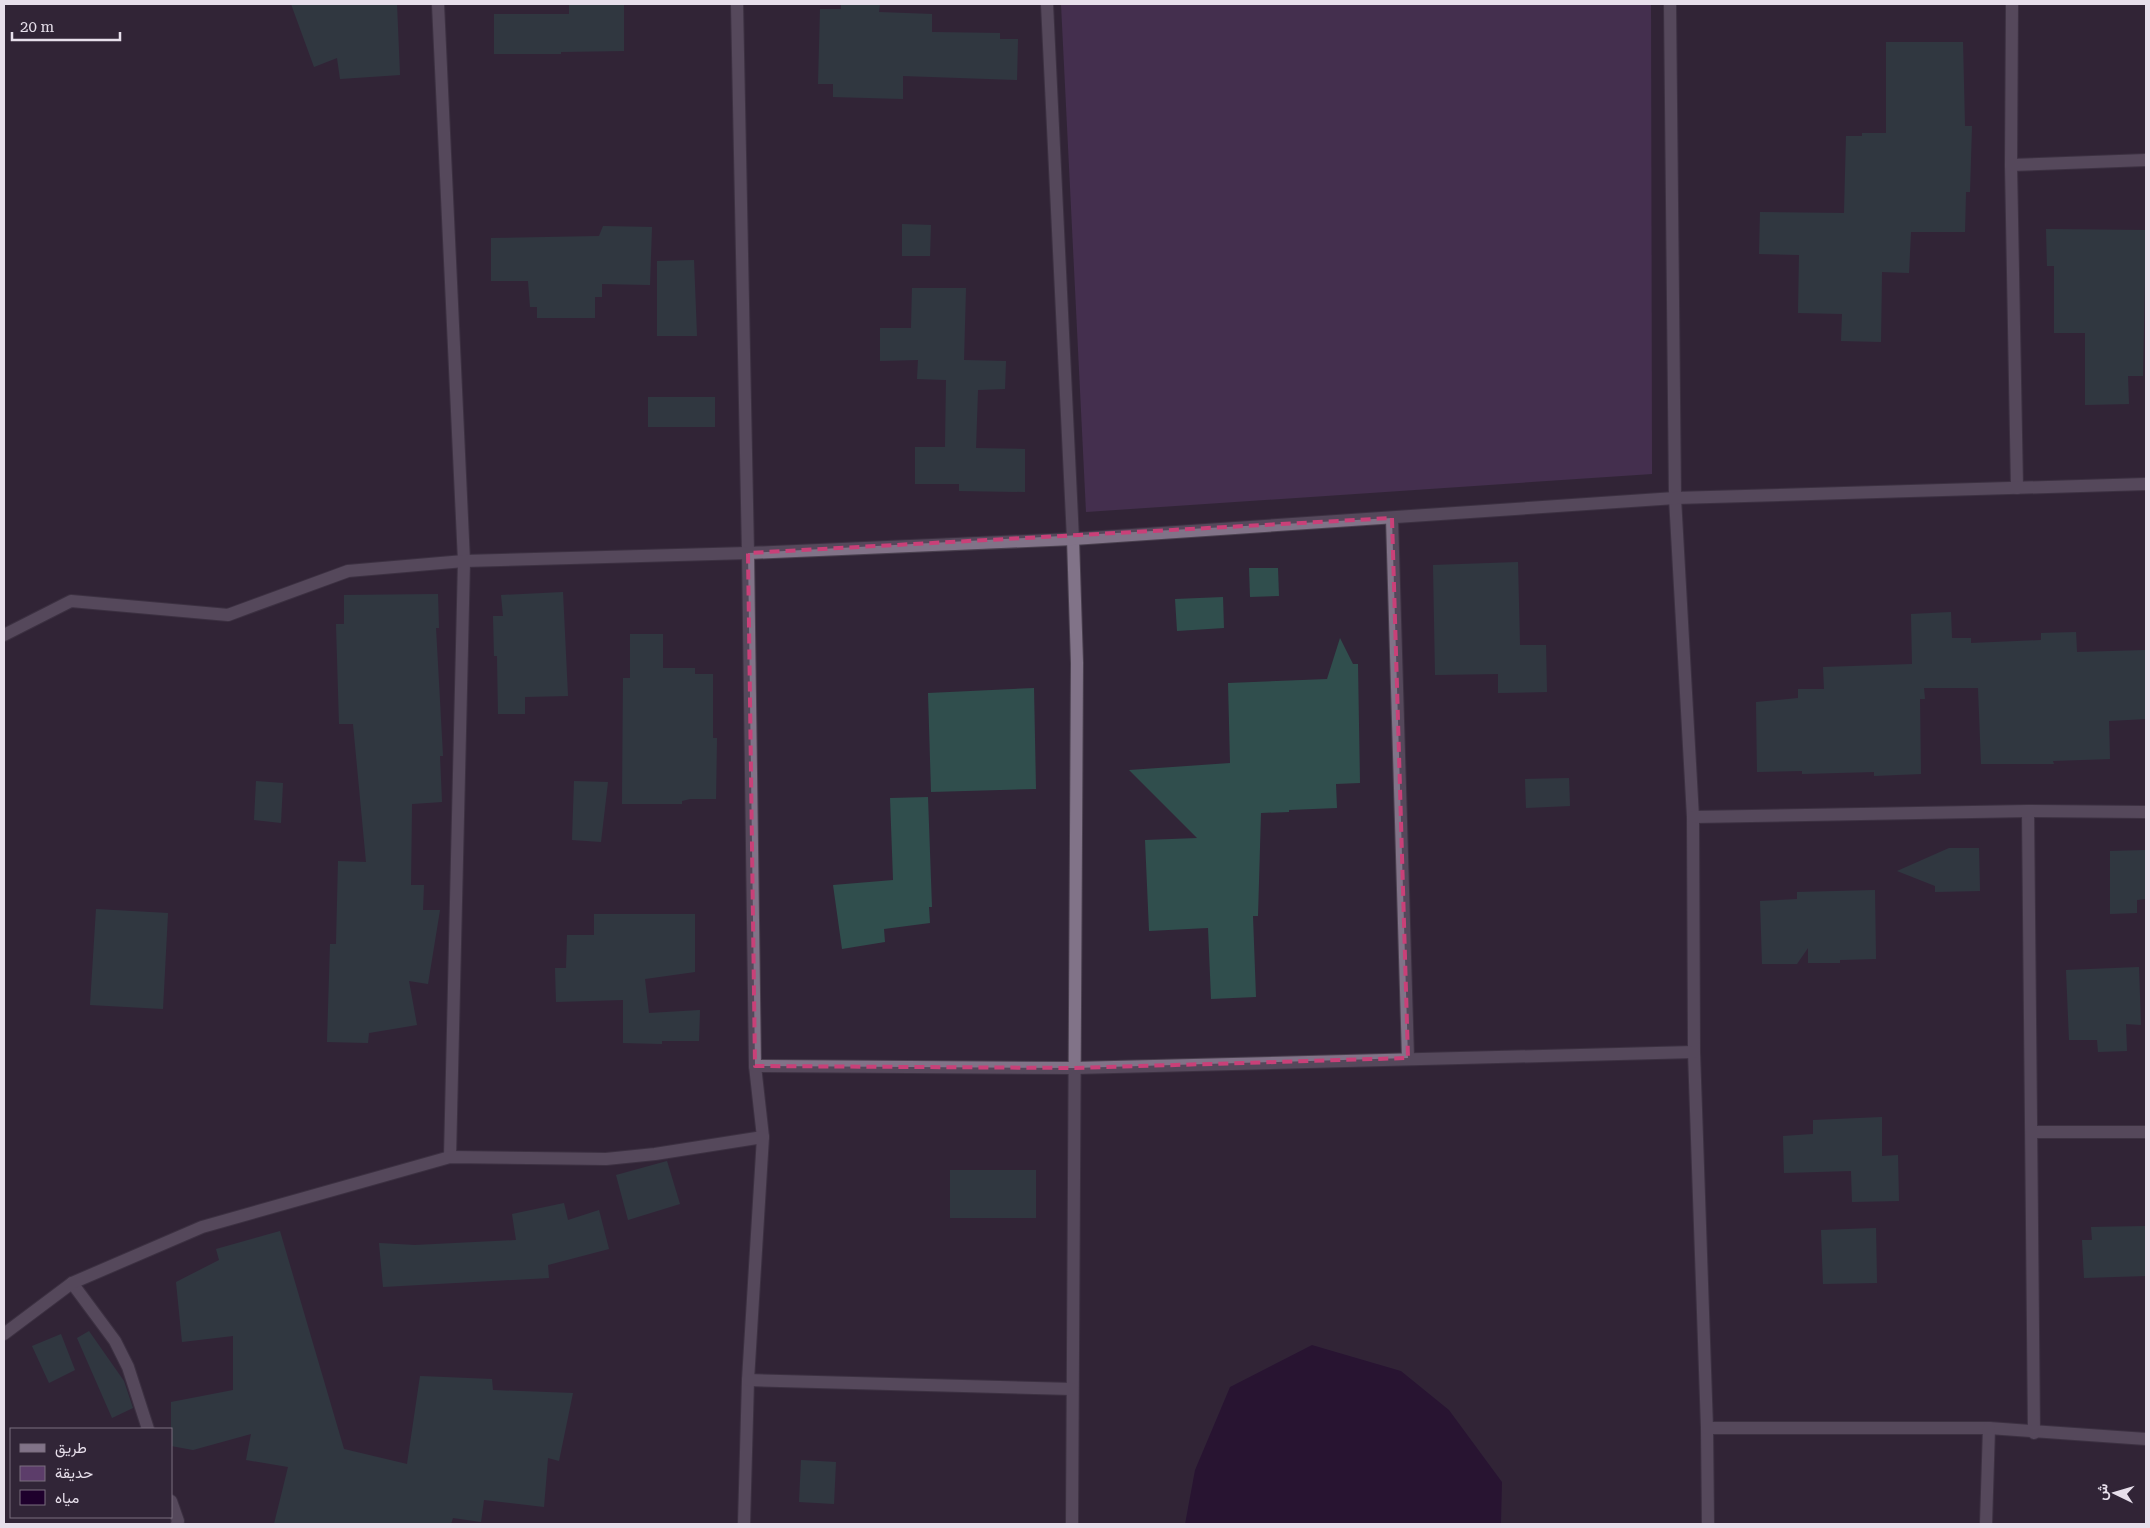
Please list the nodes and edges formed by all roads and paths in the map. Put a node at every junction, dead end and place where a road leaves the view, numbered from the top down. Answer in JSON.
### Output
{"nodes":[{"id":1,"x":438,"y":4,"type":"edge"},
{"id":2,"x":737,"y":4,"type":"edge"},
{"id":3,"x":1047,"y":4,"type":"edge"},
{"id":4,"x":1670,"y":4,"type":"edge"},
{"id":5,"x":2012,"y":4,"type":"edge"},
{"id":6,"x":2146,"y":160,"type":"edge"},
{"id":7,"x":2012,"y":165,"type":"junction"},
{"id":8,"x":2146,"y":484,"type":"edge"},
{"id":9,"x":2017,"y":488,"type":"junction"},
{"id":10,"x":1675,"y":498,"type":"junction"},
{"id":11,"x":1392,"y":518,"type":"junction"},
{"id":12,"x":1073,"y":538,"type":"junction"},
{"id":13,"x":748,"y":553,"type":"junction"},
{"id":14,"x":464,"y":561,"type":"junction"},
{"id":15,"x":4,"y":635,"type":"edge"},
{"id":16,"x":2028,"y":810,"type":"junction"},
{"id":17,"x":2146,"y":812,"type":"edge"},
{"id":18,"x":1693,"y":817,"type":"junction"},
{"id":19,"x":1694,"y":1052,"type":"junction"},
{"id":20,"x":1408,"y":1058,"type":"junction"},
{"id":21,"x":756,"y":1066,"type":"junction"},
{"id":22,"x":1075,"y":1068,"type":"junction"},
{"id":23,"x":2032,"y":1132,"type":"junction"},
{"id":24,"x":2146,"y":1132,"type":"edge"},
{"id":25,"x":763,"y":1138,"type":"junction"},
{"id":26,"x":450,"y":1157,"type":"junction"},
{"id":27,"x":72,"y":1284,"type":"junction"},
{"id":28,"x":4,"y":1334,"type":"edge"},
{"id":29,"x":748,"y":1380,"type":"junction"},
{"id":30,"x":1072,"y":1389,"type":"junction"},
{"id":31,"x":148,"y":1428,"type":"edge"},
{"id":32,"x":1707,"y":1428,"type":"junction"},
{"id":33,"x":1989,"y":1428,"type":"junction"},
{"id":34,"x":2034,"y":1433,"type":"junction"},
{"id":35,"x":2146,"y":1439,"type":"edge"},
{"id":36,"x":172,"y":1504,"type":"edge"},
{"id":37,"x":177,"y":1524,"type":"edge"},
{"id":38,"x":744,"y":1524,"type":"edge"},
{"id":39,"x":1072,"y":1524,"type":"edge"},
{"id":40,"x":1708,"y":1524,"type":"edge"},
{"id":41,"x":1986,"y":1524,"type":"edge"}],
"edges":[{"from":1,"to":14,"type":"street"},
{"from":2,"to":13,"type":"street"},
{"from":3,"to":12,"type":"street"},
{"from":4,"to":10,"type":"street"},
{"from":5,"to":7,"type":"street"},
{"from":6,"to":7,"type":"street"},
{"from":7,"to":9,"type":"street"},
{"from":8,"to":9,"type":"street"},
{"from":9,"to":10,"type":"street"},
{"from":10,"to":11,"type":"street"},
{"from":10,"to":18,"type":"street"},
{"from":11,"to":12,"type":"street"},
{"from":11,"to":20,"type":"street"},
{"from":12,"to":13,"type":"street"},
{"from":12,"to":22,"type":"street"},
{"from":13,"to":14,"type":"street"},
{"from":13,"to":21,"type":"street"},
{"from":14,"to":15,"type":"street"},
{"from":14,"to":26,"type":"street"},
{"from":16,"to":17,"type":"street"},
{"from":16,"to":18,"type":"street"},
{"from":16,"to":23,"type":"street"},
{"from":18,"to":19,"type":"street"},
{"from":19,"to":20,"type":"street"},
{"from":19,"to":32,"type":"street"},
{"from":20,"to":22,"type":"street"},
{"from":21,"to":22,"type":"street"},
{"from":21,"to":25,"type":"street"},
{"from":22,"to":30,"type":"street"},
{"from":23,"to":24,"type":"street"},
{"from":23,"to":34,"type":"street"},
{"from":25,"to":26,"type":"street"},
{"from":25,"to":29,"type":"street"},
{"from":26,"to":27,"type":"street"},
{"from":27,"to":28,"type":"street"},
{"from":27,"to":31,"type":"street"},
{"from":29,"to":30,"type":"street"},
{"from":29,"to":38,"type":"street"},
{"from":30,"to":39,"type":"street"},
{"from":32,"to":33,"type":"street"},
{"from":32,"to":40,"type":"street"},
{"from":33,"to":34,"type":"street"},
{"from":33,"to":41,"type":"street"},
{"from":34,"to":35,"type":"street"},
{"from":36,"to":37,"type":"street"}]}
